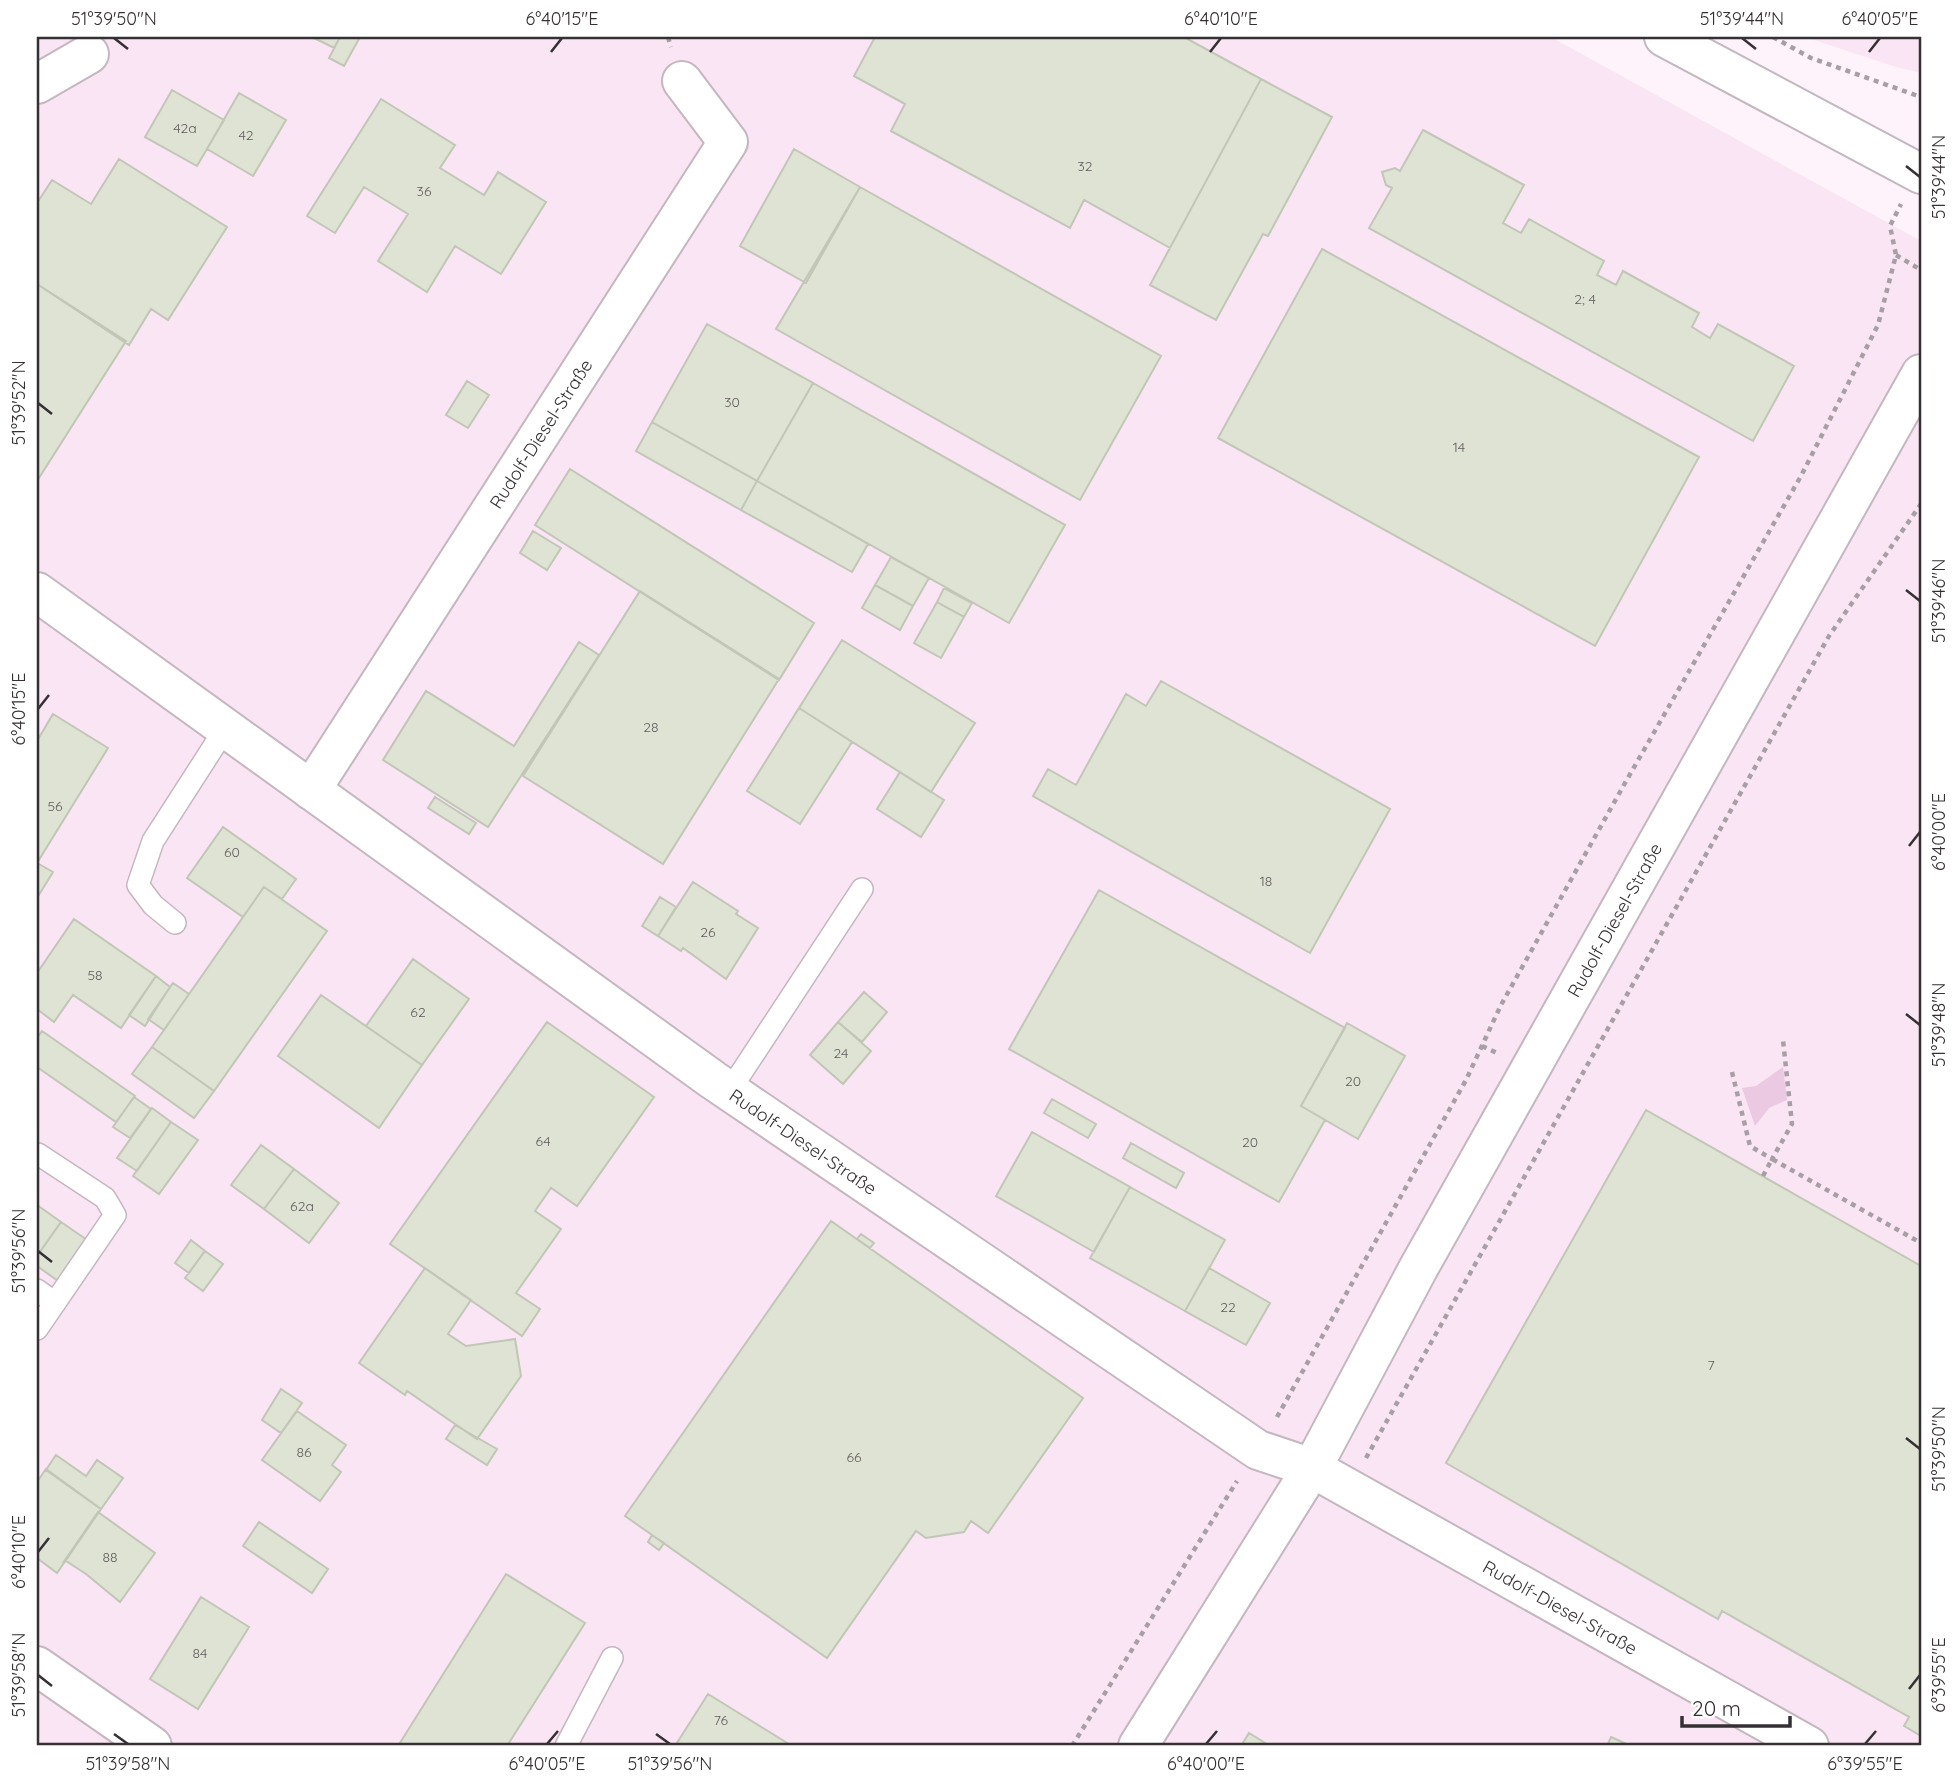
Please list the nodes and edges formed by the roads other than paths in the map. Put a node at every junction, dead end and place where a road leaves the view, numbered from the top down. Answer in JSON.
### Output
{"nodes":[{"id":1,"x":1664,"y":37,"type":"edge"},
{"id":2,"x":87,"y":45,"type":"edge"},
{"id":3,"x":682,"y":81,"type":"dead end"},
{"id":4,"x":37,"y":84,"type":"edge"},
{"id":5,"x":1919,"y":173,"type":"edge"},
{"id":6,"x":1921,"y":374,"type":"edge"},
{"id":7,"x":37,"y":592,"type":"edge"},
{"id":8,"x":225,"y":729,"type":"junction"},
{"id":9,"x":311,"y":790,"type":"junction"},
{"id":10,"x":862,"y":888,"type":"dead end"},
{"id":11,"x":175,"y":923,"type":"dead end"},
{"id":12,"x":730,"y":1090,"type":"junction"},
{"id":13,"x":38,"y":1154,"type":"edge"},
{"id":14,"x":37,"y":1290,"type":"edge"},
{"id":15,"x":55,"y":1303,"type":"junction"},
{"id":16,"x":37,"y":1329,"type":"edge"},
{"id":17,"x":1311,"y":1468,"type":"junction"},
{"id":18,"x":612,"y":1658,"type":"dead end"},
{"id":19,"x":37,"y":1666,"type":"edge"},
{"id":20,"x":1786,"y":1740,"type":"edge"},
{"id":21,"x":152,"y":1746,"type":"edge"},
{"id":22,"x":566,"y":1746,"type":"edge"},
{"id":23,"x":1138,"y":1746,"type":"edge"}],
"edges":[{"from":1,"to":5,"type":"street"},
{"from":2,"to":4,"type":"street"},
{"from":3,"to":9,"type":"street","name":"Rudolf-Diesel-Straße"},
{"from":6,"to":17,"type":"street","name":"Rudolf-Diesel-Straße"},
{"from":7,"to":8,"type":"street","name":"Rudolf-Diesel-Straße"},
{"from":8,"to":9,"type":"street","name":"Rudolf-Diesel-Straße"},
{"from":8,"to":11,"type":"lane"},
{"from":9,"to":12,"type":"street","name":"Rudolf-Diesel-Straße"},
{"from":10,"to":12,"type":"lane"},
{"from":12,"to":17,"type":"street","name":"Rudolf-Diesel-Straße"},
{"from":13,"to":15,"type":"lane"},
{"from":14,"to":15,"type":"lane"},
{"from":15,"to":16,"type":"lane"},
{"from":17,"to":20,"type":"street","name":"Rudolf-Diesel-Straße"},
{"from":17,"to":23,"type":"street","name":"Rudolf-Diesel-Straße"},
{"from":18,"to":22,"type":"lane"},
{"from":19,"to":21,"type":"street"}]}
